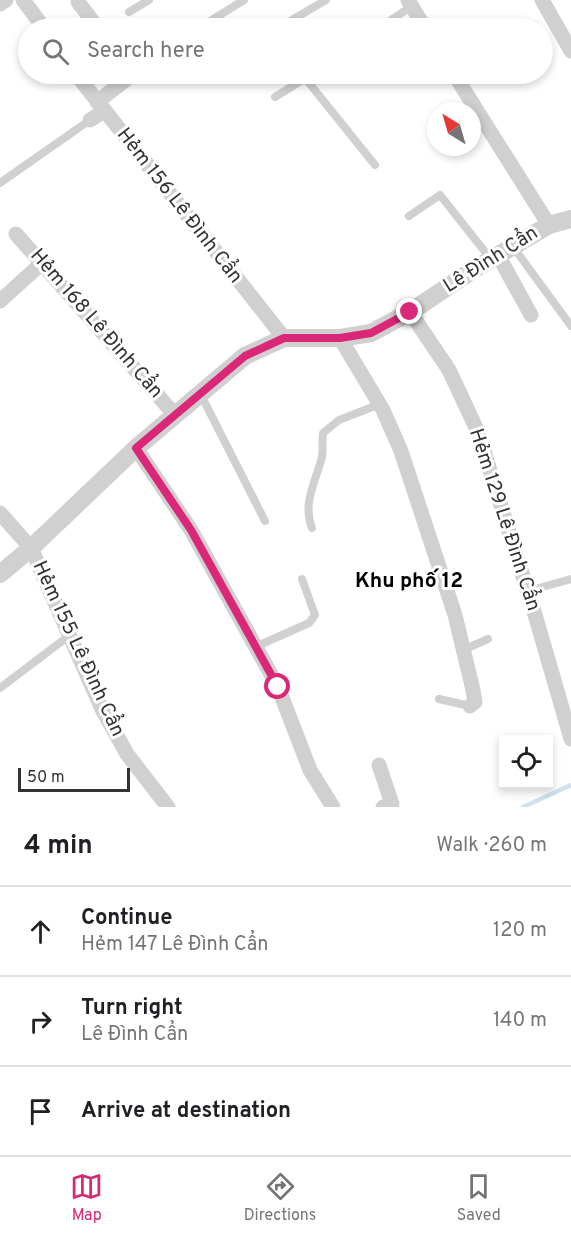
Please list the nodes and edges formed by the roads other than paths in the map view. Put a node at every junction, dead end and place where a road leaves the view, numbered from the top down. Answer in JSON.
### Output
{"nodes":[{"id":1,"x":24,"y":0,"type":"edge"},
{"id":2,"x":149,"y":0,"type":"edge"},
{"id":3,"x":244,"y":0,"type":"edge"},
{"id":4,"x":326,"y":0,"type":"edge"},
{"id":5,"x":542,"y":0,"type":"edge"},
{"id":6,"x":78,"y":2,"type":"dead end"},
{"id":7,"x":410,"y":3,"type":"edge"},
{"id":8,"x":129,"y":12,"type":"dead end"},
{"id":9,"x":37,"y":18,"type":"edge"},
{"id":10,"x":90,"y":18,"type":"edge"},
{"id":11,"x":215,"y":18,"type":"edge"},
{"id":12,"x":295,"y":18,"type":"edge"},
{"id":13,"x":391,"y":18,"type":"edge"},
{"id":14,"x":419,"y":18,"type":"edge"},
{"id":15,"x":552,"y":18,"type":"edge"},
{"id":16,"x":553,"y":19,"type":"edge"},
{"id":17,"x":571,"y":51,"type":"edge"},
{"id":18,"x":84,"y":84,"type":"edge"},
{"id":19,"x":122,"y":84,"type":"edge"},
{"id":20,"x":296,"y":84,"type":"edge"},
{"id":21,"x":315,"y":84,"type":"edge"},
{"id":22,"x":460,"y":84,"type":"edge"},
{"id":23,"x":275,"y":97,"type":"dead end"},
{"id":24,"x":100,"y":106,"type":"junction"},
{"id":25,"x":90,"y":120,"type":"joint"},
{"id":26,"x":375,"y":165,"type":"dead end"},
{"id":27,"x":0,"y":183,"type":"edge"},
{"id":28,"x":409,"y":216,"type":"dead end"},
{"id":29,"x":571,"y":219,"type":"edge"},
{"id":30,"x":549,"y":225,"type":"junction"},
{"id":31,"x":16,"y":234,"type":"dead end"},
{"id":32,"x":501,"y":254,"type":"junction"},
{"id":33,"x":42,"y":262,"type":"junction"},
{"id":34,"x":0,"y":301,"type":"edge"},
{"id":35,"x":410,"y":312,"type":"junction"},
{"id":36,"x":531,"y":315,"type":"dead end"},
{"id":37,"x":571,"y":326,"type":"edge"},
{"id":38,"x":284,"y":338,"type":"junction"},
{"id":39,"x":340,"y":338,"type":"junction"},
{"id":40,"x":200,"y":393,"type":"junction"},
{"id":41,"x":380,"y":404,"type":"junction"},
{"id":42,"x":175,"y":415,"type":"junction"},
{"id":43,"x":136,"y":448,"type":"junction"},
{"id":44,"x":0,"y":513,"type":"edge"},
{"id":45,"x":265,"y":521,"type":"dead end"},
{"id":46,"x":312,"y":528,"type":"dead end"},
{"id":47,"x":31,"y":548,"type":"junction"},
{"id":48,"x":0,"y":574,"type":"edge"},
{"id":49,"x":302,"y":579,"type":"dead end"},
{"id":50,"x":571,"y":579,"type":"edge"},
{"id":51,"x":528,"y":591,"type":"junction"},
{"id":52,"x":70,"y":635,"type":"junction"},
{"id":53,"x":488,"y":639,"type":"dead end"},
{"id":54,"x":255,"y":647,"type":"junction"},
{"id":55,"x":463,"y":650,"type":"junction"},
{"id":56,"x":0,"y":688,"type":"edge"},
{"id":57,"x":439,"y":699,"type":"dead end"},
{"id":58,"x":470,"y":706,"type":"joint"},
{"id":59,"x":571,"y":739,"type":"edge"},
{"id":60,"x":379,"y":765,"type":"dead end"},
{"id":61,"x":168,"y":807,"type":"edge"},
{"id":62,"x":333,"y":807,"type":"edge"},
{"id":63,"x":383,"y":807,"type":"edge"}],
"edges":[{"from":1,"to":9,"type":"street"},
{"from":2,"to":8,"type":"lane"},
{"from":3,"to":11,"type":"lane"},
{"from":4,"to":12,"type":"lane"},
{"from":5,"to":15,"type":"street"},
{"from":6,"to":10,"type":"street"},
{"from":7,"to":13,"type":"lane"},
{"from":7,"to":14,"type":"street"},
{"from":16,"to":17,"type":"street"},
{"from":18,"to":24,"type":"street","name":"Hẻm 156 Lê Đình Cẩn"},
{"from":19,"to":24,"type":"street"},
{"from":20,"to":23,"type":"lane"},
{"from":21,"to":26,"type":"lane"},
{"from":22,"to":30,"type":"street"},
{"from":24,"to":25,"type":"street"},
{"from":24,"to":38,"type":"street","name":"Hẻm 156 Lê Đình Cẩn"},
{"from":25,"to":27,"type":"lane"},
{"from":28,"to":32,"type":"lane"},
{"from":29,"to":30,"type":"street","name":"Lê Đình Cẩn"},
{"from":30,"to":32,"type":"street","name":"Lê Đình Cẩn"},
{"from":31,"to":33,"type":"street","name":"Hẻm 168 Lê Đình Cẩn"},
{"from":32,"to":35,"type":"street","name":"Lê Đình Cẩn"},
{"from":32,"to":36,"type":"street"},
{"from":32,"to":37,"type":"lane"},
{"from":33,"to":34,"type":"street"},
{"from":33,"to":42,"type":"street","name":"Hẻm 168 Lê Đình Cẩn"},
{"from":35,"to":39,"type":"street","name":"Lê Đình Cẩn"},
{"from":35,"to":51,"type":"street","name":"Hẻm 129 Lê Đình Cẩn"},
{"from":38,"to":39,"type":"street","name":"Lê Đình Cẩn"},
{"from":38,"to":40,"type":"street","name":"Lê Đình Cẩn"},
{"from":39,"to":41,"type":"street"},
{"from":40,"to":42,"type":"street","name":"Lê Đình Cẩn"},
{"from":40,"to":45,"type":"lane"},
{"from":41,"to":46,"type":"lane"},
{"from":41,"to":55,"type":"street"},
{"from":42,"to":43,"type":"street","name":"Lê Đình Cẩn"},
{"from":43,"to":47,"type":"street","name":"Lê Đình Cẩn"},
{"from":43,"to":54,"type":"street"},
{"from":44,"to":47,"type":"street","name":"Hẻm 155 Lê Đình Cẩn"},
{"from":47,"to":48,"type":"street","name":"Lê Đình Cẩn"},
{"from":47,"to":52,"type":"street","name":"Hẻm 155 Lê Đình Cẩn"},
{"from":49,"to":54,"type":"lane"},
{"from":50,"to":51,"type":"lane"},
{"from":51,"to":59,"type":"street","name":"Hẻm 129 Lê Đình Cẩn"},
{"from":52,"to":56,"type":"lane"},
{"from":52,"to":61,"type":"street","name":"Hẻm 155 Lê Đình Cẩn"},
{"from":53,"to":55,"type":"lane"},
{"from":54,"to":62,"type":"street"},
{"from":55,"to":58,"type":"street"},
{"from":57,"to":58,"type":"lane"},
{"from":60,"to":63,"type":"street"}]}
